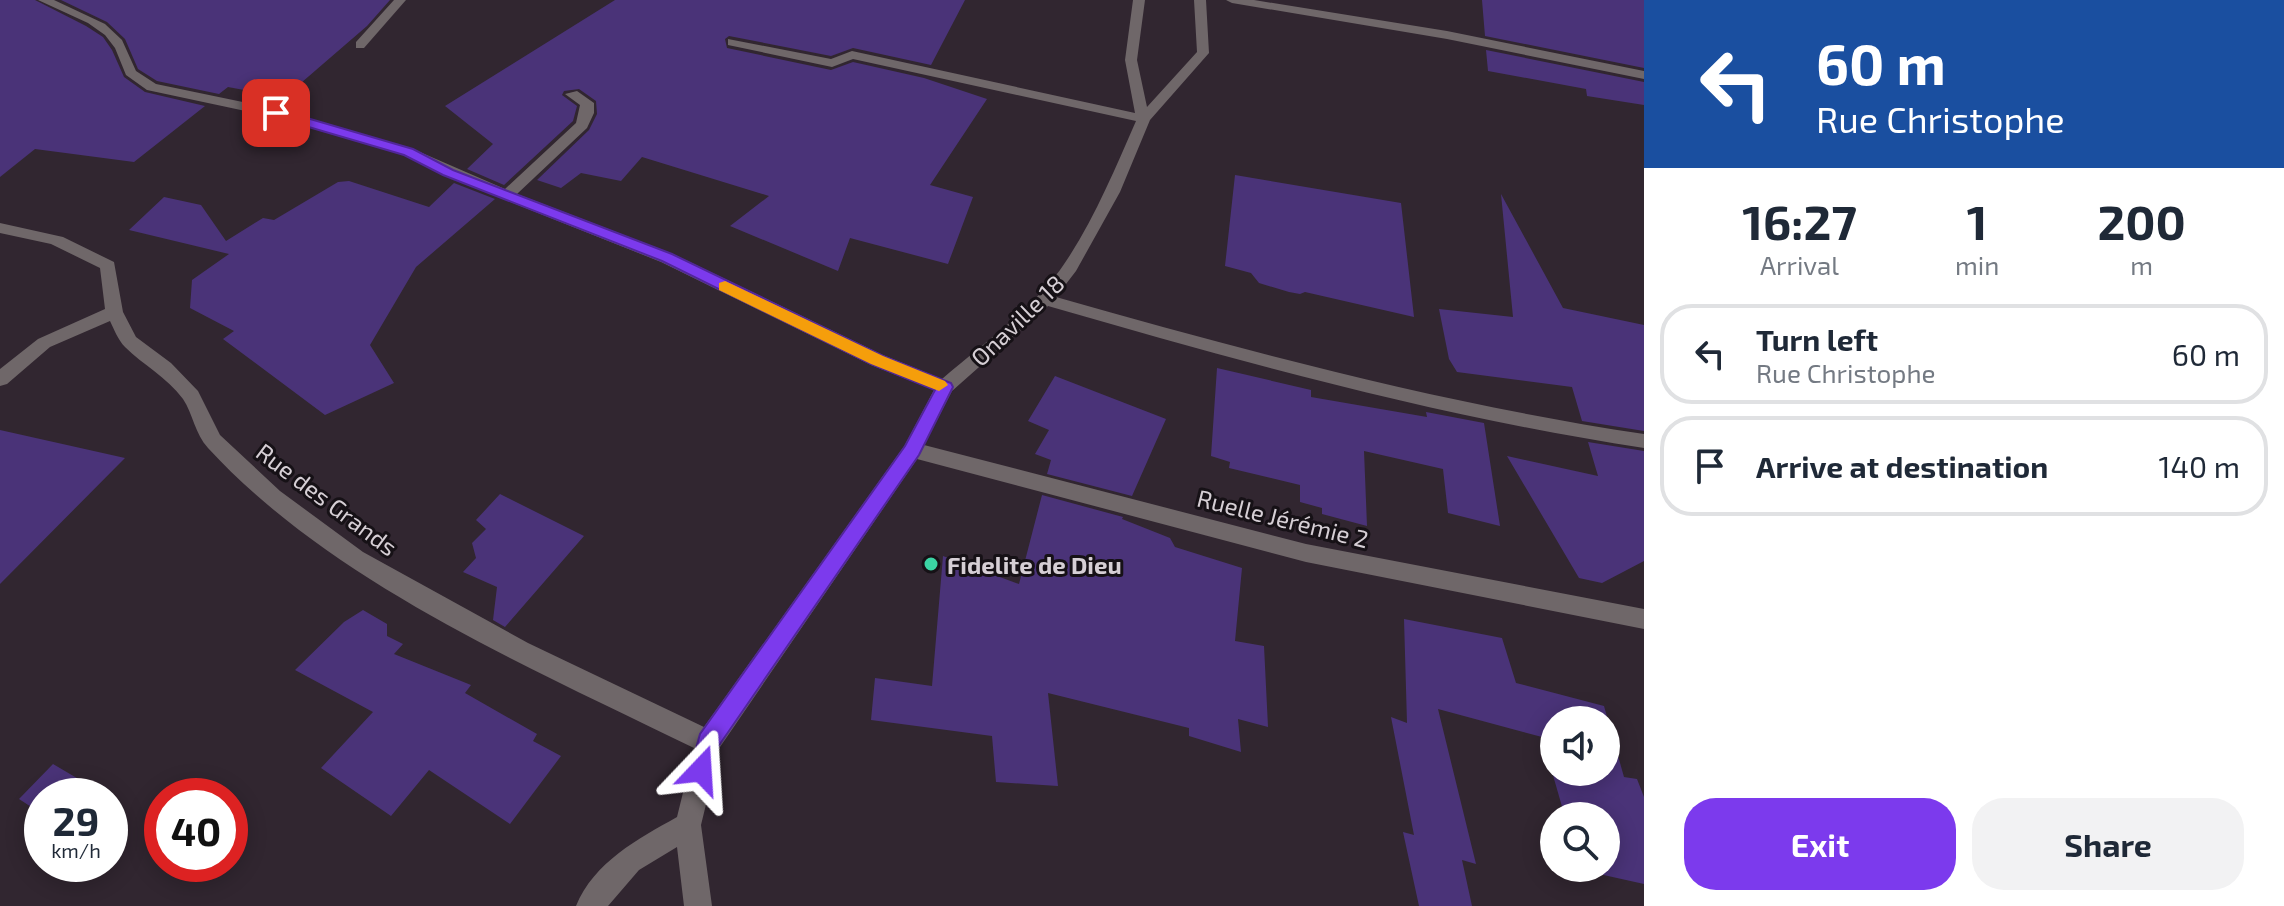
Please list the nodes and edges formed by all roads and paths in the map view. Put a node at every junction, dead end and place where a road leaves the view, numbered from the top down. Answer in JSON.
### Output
{"nodes":[{"id":1,"x":44,"y":0,"type":"edge"},
{"id":2,"x":400,"y":0,"type":"edge"},
{"id":3,"x":1139,"y":0,"type":"edge"},
{"id":4,"x":1200,"y":0,"type":"edge"},
{"id":5,"x":1232,"y":0,"type":"edge"},
{"id":6,"x":732,"y":42,"type":"dead end"},
{"id":7,"x":360,"y":45,"type":"dead end"},
{"id":8,"x":1644,"y":75,"type":"edge"},
{"id":9,"x":572,"y":94,"type":"dead end"},
{"id":10,"x":1144,"y":119,"type":"junction"},
{"id":11,"x":507,"y":195,"type":"junction"},
{"id":12,"x":0,"y":228,"type":"edge"},
{"id":13,"x":1045,"y":299,"type":"junction"},
{"id":14,"x":114,"y":312,"type":"junction"},
{"id":15,"x":0,"y":379,"type":"edge"},
{"id":16,"x":945,"y":387,"type":"junction"},
{"id":17,"x":1644,"y":441,"type":"edge"},
{"id":18,"x":912,"y":450,"type":"junction"},
{"id":19,"x":1644,"y":619,"type":"edge"},
{"id":20,"x":708,"y":742,"type":"junction"},
{"id":21,"x":688,"y":825,"type":"junction"},
{"id":22,"x":590,"y":906,"type":"edge"},
{"id":23,"x":698,"y":906,"type":"edge"}],
"edges":[{"from":1,"to":11,"type":"street"},
{"from":2,"to":7,"type":"street"},
{"from":3,"to":10,"type":"street"},
{"from":4,"to":10,"type":"street","name":"Onaville 18"},
{"from":5,"to":8,"type":"street"},
{"from":6,"to":10,"type":"street"},
{"from":9,"to":11,"type":"street"},
{"from":10,"to":13,"type":"street","name":"Onaville 18"},
{"from":11,"to":16,"type":"street"},
{"from":12,"to":14,"type":"street","name":"Rue des Grands"},
{"from":13,"to":16,"type":"street","name":"Onaville 18"},
{"from":13,"to":17,"type":"street"},
{"from":14,"to":15,"type":"street"},
{"from":14,"to":20,"type":"street","name":"Rue des Grands"},
{"from":16,"to":18,"type":"street","name":"Onaville 18"},
{"from":18,"to":19,"type":"street","name":"Ruelle Jérémie 2"},
{"from":18,"to":20,"type":"street","name":"Onaville 18"},
{"from":20,"to":21,"type":"street"},
{"from":21,"to":22,"type":"street"},
{"from":21,"to":23,"type":"street"}]}
